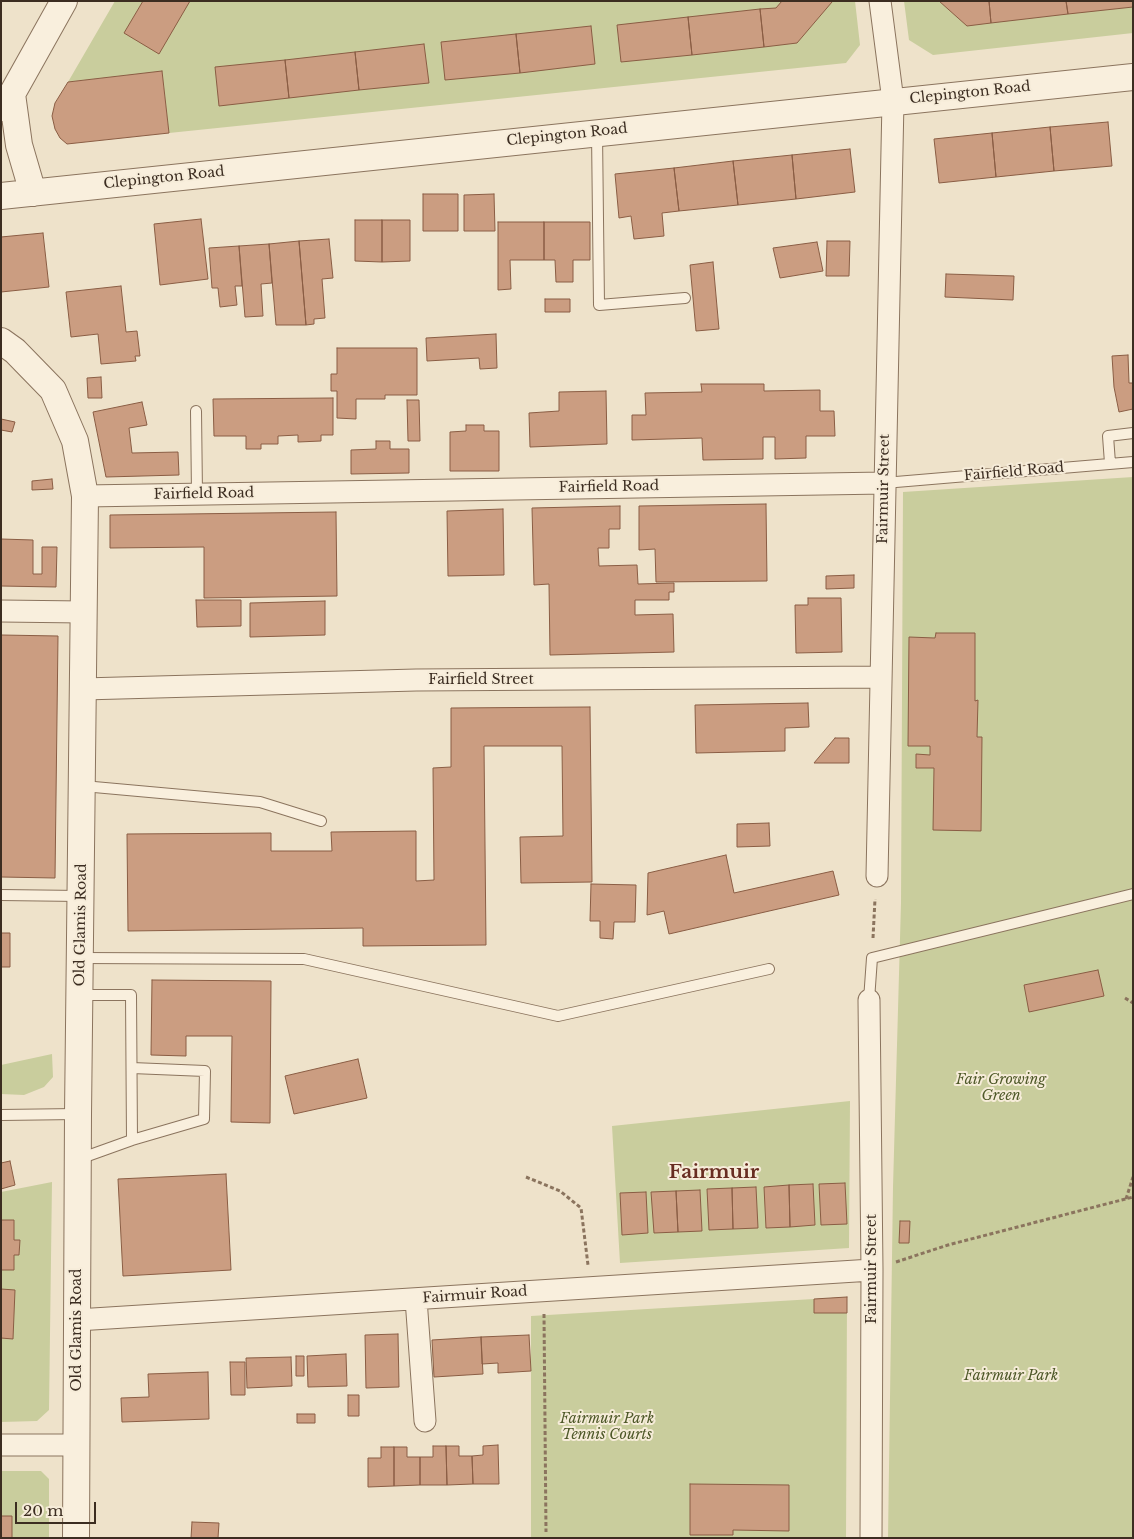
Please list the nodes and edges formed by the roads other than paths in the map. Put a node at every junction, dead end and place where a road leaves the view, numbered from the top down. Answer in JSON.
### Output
{"nodes":[{"id":1,"x":64,"y":1,"type":"edge"},
{"id":2,"x":880,"y":1,"type":"edge"},
{"id":3,"x":1133,"y":76,"type":"edge"},
{"id":4,"x":6,"y":101,"type":"edge"},
{"id":5,"x":893,"y":101,"type":"junction"},
{"id":6,"x":597,"y":132,"type":"junction"},
{"id":7,"x":33,"y":193,"type":"junction"},
{"id":8,"x":1,"y":196,"type":"edge"},
{"id":9,"x":685,"y":298,"type":"dead end"},
{"id":10,"x":1,"y":341,"type":"edge"},
{"id":11,"x":196,"y":411,"type":"dead end"},
{"id":12,"x":1133,"y":433,"type":"edge"},
{"id":13,"x":1133,"y":462,"type":"edge"},
{"id":14,"x":1110,"y":463,"type":"junction"},
{"id":15,"x":884,"y":483,"type":"junction"},
{"id":16,"x":197,"y":494,"type":"junction"},
{"id":17,"x":84,"y":496,"type":"junction"},
{"id":18,"x":1,"y":611,"type":"edge"},
{"id":19,"x":83,"y":612,"type":"junction"},
{"id":20,"x":880,"y":677,"type":"junction"},
{"id":21,"x":83,"y":689,"type":"junction"},
{"id":22,"x":82,"y":786,"type":"junction"},
{"id":23,"x":322,"y":821,"type":"dead end"},
{"id":24,"x":877,"y":876,"type":"road end"},
{"id":25,"x":1133,"y":894,"type":"edge"},
{"id":26,"x":1,"y":895,"type":"edge"},
{"id":27,"x":81,"y":896,"type":"junction"},
{"id":28,"x":80,"y":958,"type":"junction"},
{"id":29,"x":769,"y":968,"type":"dead end"},
{"id":30,"x":80,"y":994,"type":"junction"},
{"id":31,"x":869,"y":1000,"type":"joint"},
{"id":32,"x":132,"y":1068,"type":"junction"},
{"id":33,"x":78,"y":1114,"type":"junction"},
{"id":34,"x":1,"y":1115,"type":"edge"},
{"id":35,"x":132,"y":1140,"type":"junction"},
{"id":36,"x":78,"y":1159,"type":"junction"},
{"id":37,"x":872,"y":1270,"type":"junction"},
{"id":38,"x":416,"y":1299,"type":"junction"},
{"id":39,"x":77,"y":1320,"type":"junction"},
{"id":40,"x":425,"y":1421,"type":"dead end"},
{"id":41,"x":1,"y":1445,"type":"edge"},
{"id":42,"x":76,"y":1445,"type":"junction"},
{"id":43,"x":76,"y":1538,"type":"edge"},
{"id":44,"x":871,"y":1538,"type":"edge"}],
"edges":[{"from":1,"to":4,"type":"street"},
{"from":2,"to":5,"type":"street","name":"Fairmuir Street"},
{"from":3,"to":5,"type":"street","name":"Clepington Road"},
{"from":4,"to":7,"type":"street"},
{"from":5,"to":6,"type":"street","name":"Clepington Road"},
{"from":5,"to":15,"type":"street","name":"Fairmuir Street"},
{"from":6,"to":7,"type":"street","name":"Clepington Road"},
{"from":6,"to":9,"type":"lane"},
{"from":7,"to":8,"type":"street","name":"Clepington Road"},
{"from":10,"to":17,"type":"street","name":"Old Glamis Road"},
{"from":11,"to":16,"type":"lane"},
{"from":12,"to":14,"type":"lane"},
{"from":13,"to":14,"type":"lane","name":"Fairfield Road"},
{"from":14,"to":15,"type":"lane","name":"Fairfield Road"},
{"from":15,"to":16,"type":"street","name":"Fairfield Road"},
{"from":15,"to":20,"type":"street","name":"Fairmuir Street"},
{"from":16,"to":17,"type":"street","name":"Fairfield Road"},
{"from":17,"to":19,"type":"street","name":"Old Glamis Road"},
{"from":18,"to":19,"type":"street"},
{"from":19,"to":21,"type":"street","name":"Old Glamis Road"},
{"from":20,"to":21,"type":"street","name":"Fairfield Street"},
{"from":20,"to":24,"type":"street","name":"Fairmuir Street"},
{"from":21,"to":22,"type":"street","name":"Old Glamis Road"},
{"from":22,"to":23,"type":"lane"},
{"from":22,"to":27,"type":"street","name":"Old Glamis Road"},
{"from":25,"to":31,"type":"lane"},
{"from":26,"to":27,"type":"lane"},
{"from":27,"to":28,"type":"street","name":"Old Glamis Road"},
{"from":28,"to":29,"type":"lane"},
{"from":28,"to":30,"type":"street","name":"Old Glamis Road"},
{"from":30,"to":32,"type":"lane"},
{"from":30,"to":33,"type":"street","name":"Old Glamis Road"},
{"from":31,"to":37,"type":"street","name":"Fairmuir Street"},
{"from":32,"to":35,"type":"lane"},
{"from":32,"to":35,"type":"lane"},
{"from":33,"to":34,"type":"lane"},
{"from":33,"to":36,"type":"street","name":"Old Glamis Road"},
{"from":35,"to":36,"type":"lane"},
{"from":36,"to":39,"type":"street","name":"Old Glamis Road"},
{"from":37,"to":38,"type":"street","name":"Fairmuir Road"},
{"from":37,"to":44,"type":"street","name":"Fairmuir Street"},
{"from":38,"to":39,"type":"street","name":"Fairmuir Road"},
{"from":38,"to":40,"type":"street"},
{"from":39,"to":42,"type":"street","name":"Old Glamis Road"},
{"from":41,"to":42,"type":"street"},
{"from":42,"to":43,"type":"street","name":"Old Glamis Road"}]}
